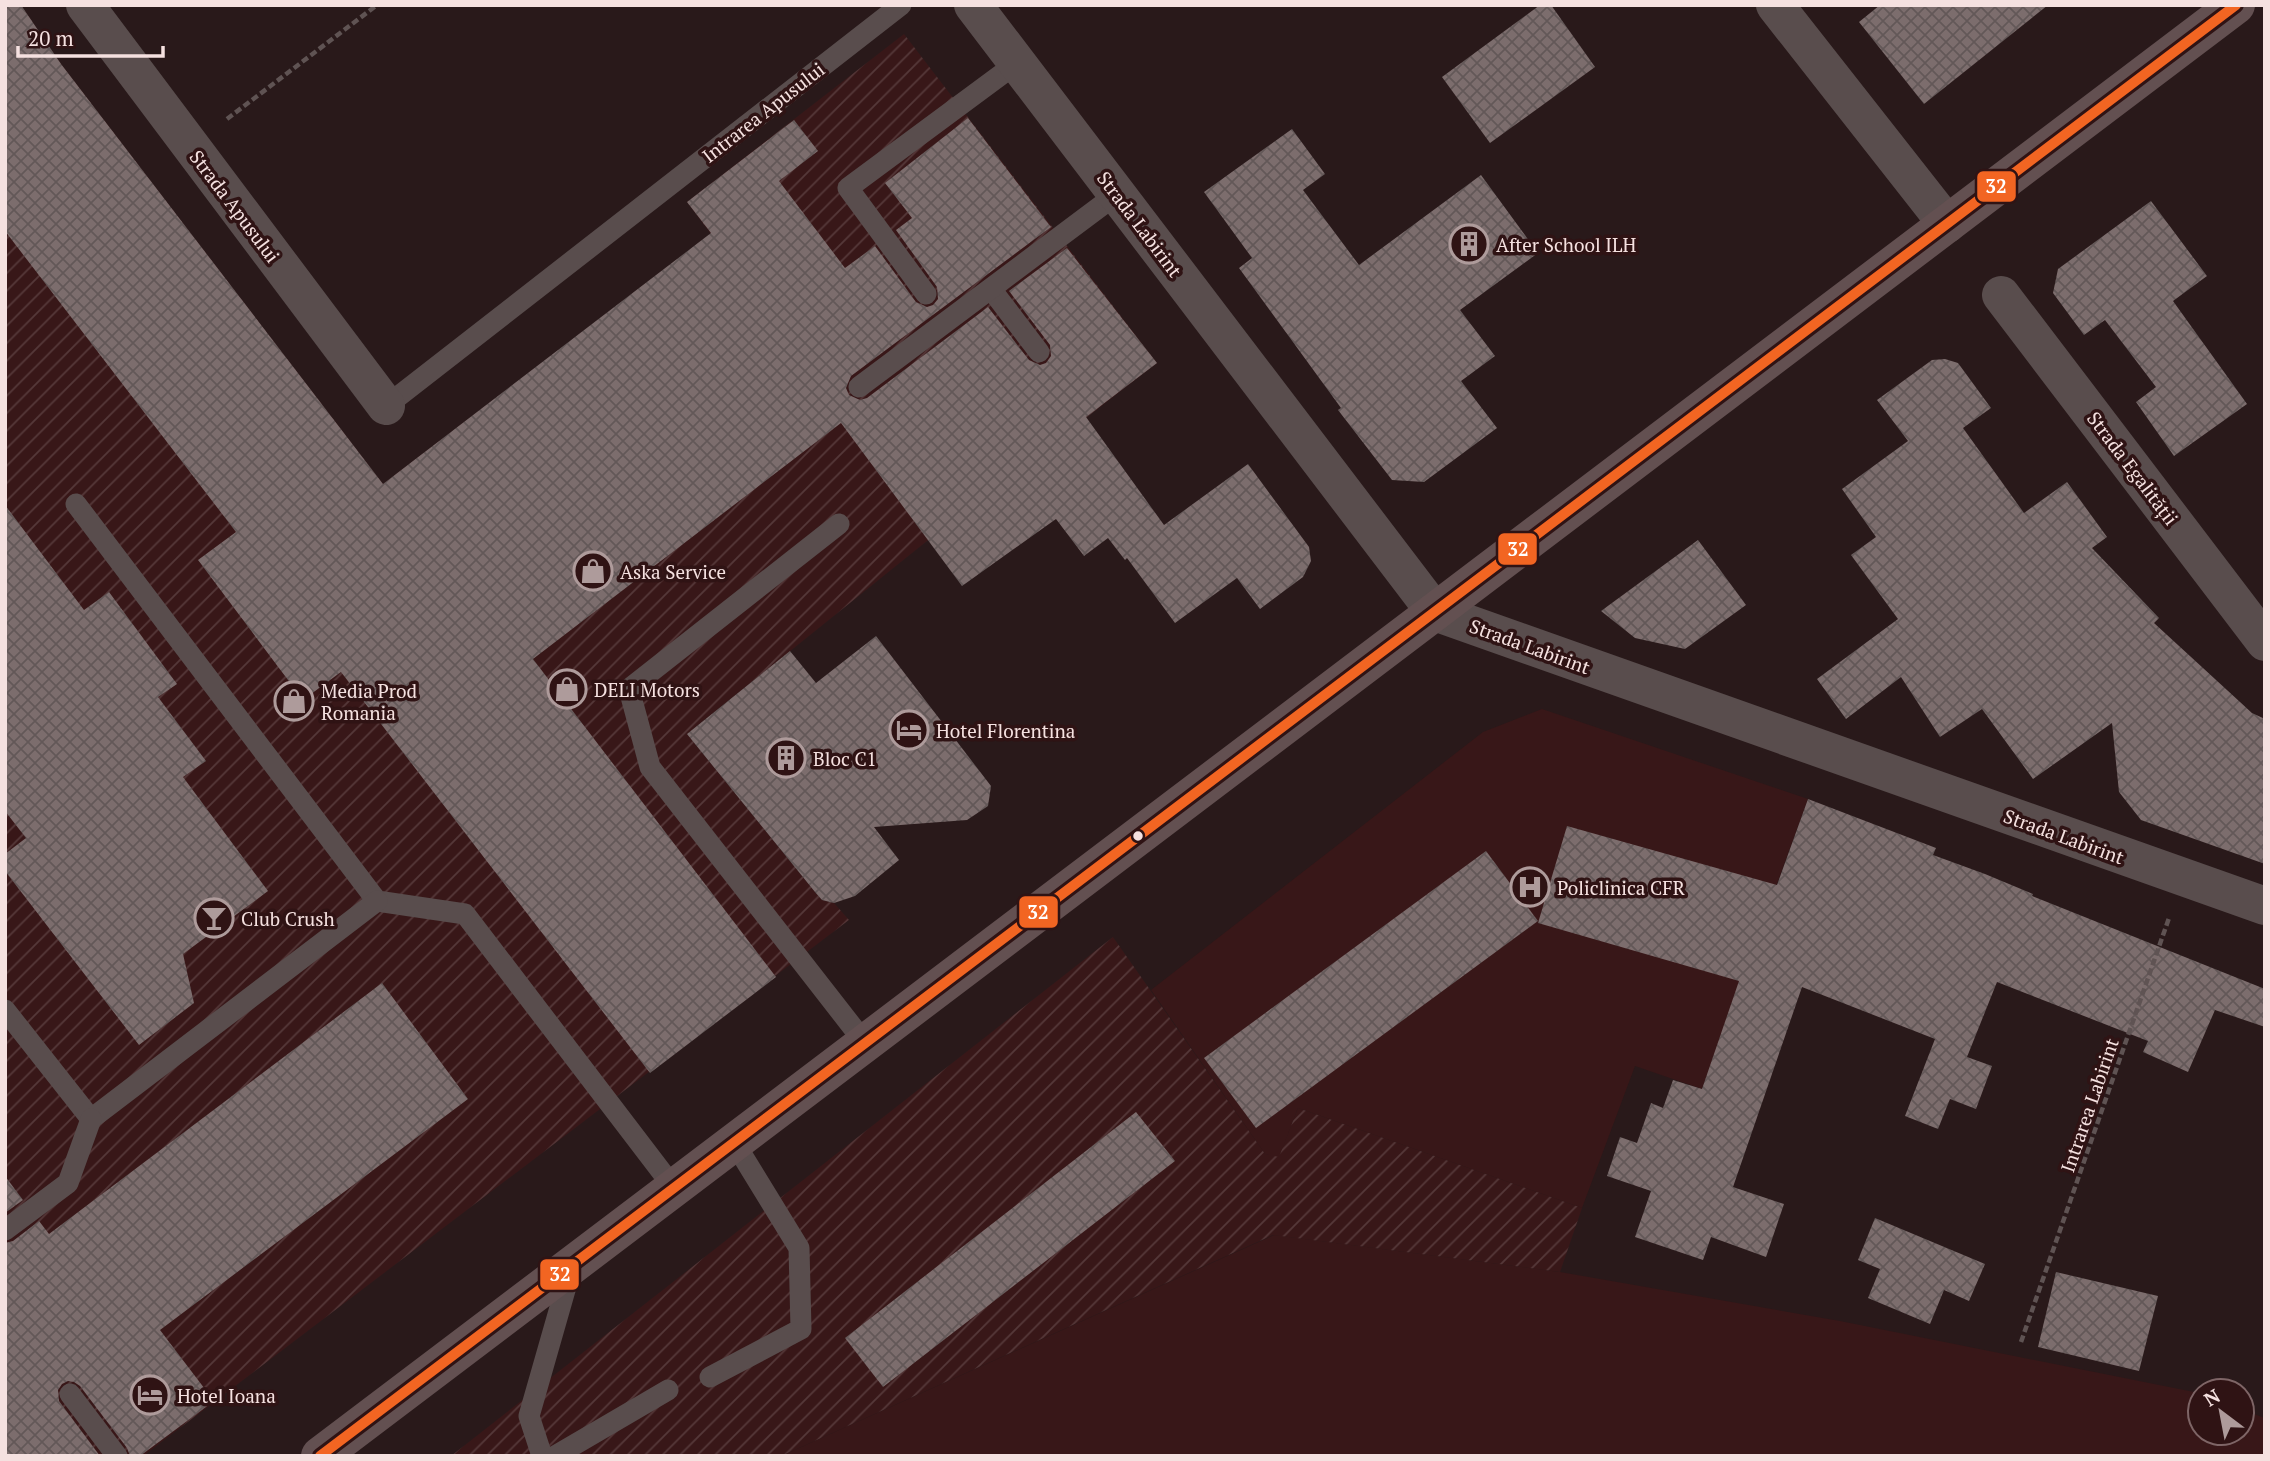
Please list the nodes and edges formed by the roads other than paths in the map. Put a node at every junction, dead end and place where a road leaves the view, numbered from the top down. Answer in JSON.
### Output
{"nodes":[{"id":1,"x":85,"y":5,"type":"edge"},
{"id":2,"x":901,"y":5,"type":"edge"},
{"id":3,"x":973,"y":5,"type":"edge"},
{"id":4,"x":1775,"y":5,"type":"edge"},
{"id":5,"x":2236,"y":5,"type":"edge"},
{"id":6,"x":1017,"y":63,"type":"junction"},
{"id":7,"x":1117,"y":194,"type":"junction"},
{"id":8,"x":1947,"y":224,"type":"junction"},
{"id":9,"x":990,"y":289,"type":"junction"},
{"id":10,"x":926,"y":295,"type":"dead end"},
{"id":11,"x":2001,"y":295,"type":"dead end"},
{"id":12,"x":1039,"y":352,"type":"dead end"},
{"id":13,"x":859,"y":387,"type":"dead end"},
{"id":14,"x":386,"y":406,"type":"joint"},
{"id":15,"x":76,"y":504,"type":"dead end"},
{"id":16,"x":839,"y":524,"type":"dead end"},
{"id":17,"x":1435,"y":612,"type":"junction"},
{"id":18,"x":2265,"y":642,"type":"edge"},
{"id":19,"x":377,"y":901,"type":"junction"},
{"id":20,"x":2265,"y":906,"type":"edge"},
{"id":21,"x":5,"y":1010,"type":"edge"},
{"id":22,"x":865,"y":1043,"type":"junction"},
{"id":23,"x":91,"y":1119,"type":"junction"},
{"id":24,"x":734,"y":1142,"type":"junction"},
{"id":25,"x":674,"y":1188,"type":"junction"},
{"id":26,"x":5,"y":1230,"type":"edge"},
{"id":27,"x":572,"y":1265,"type":"junction"},
{"id":28,"x":710,"y":1377,"type":"dead end"},
{"id":29,"x":668,"y":1390,"type":"dead end"},
{"id":30,"x":70,"y":1394,"type":"dead end"},
{"id":31,"x":117,"y":1456,"type":"edge"},
{"id":32,"x":320,"y":1456,"type":"edge"},
{"id":33,"x":542,"y":1456,"type":"edge"},
{"id":34,"x":555,"y":1456,"type":"edge"}],
"edges":[{"from":1,"to":14,"type":"street","name":"Strada Apusului"},
{"from":2,"to":14,"type":"lane","name":"Intrarea Apusului"},
{"from":3,"to":6,"type":"street","name":"Strada Labirint"},
{"from":4,"to":8,"type":"street"},
{"from":5,"to":8,"type":"main road"},
{"from":6,"to":7,"type":"street","name":"Strada Labirint"},
{"from":6,"to":10,"type":"lane"},
{"from":7,"to":9,"type":"lane"},
{"from":7,"to":17,"type":"street","name":"Strada Labirint"},
{"from":8,"to":17,"type":"main road"},
{"from":9,"to":12,"type":"lane"},
{"from":9,"to":13,"type":"lane"},
{"from":11,"to":18,"type":"street","name":"Strada Egalității"},
{"from":15,"to":19,"type":"lane"},
{"from":16,"to":22,"type":"lane"},
{"from":17,"to":20,"type":"street","name":"Strada Labirint"},
{"from":17,"to":22,"type":"main road"},
{"from":19,"to":23,"type":"lane"},
{"from":19,"to":25,"type":"lane"},
{"from":21,"to":23,"type":"lane"},
{"from":22,"to":24,"type":"main road"},
{"from":23,"to":26,"type":"lane"},
{"from":24,"to":25,"type":"main road"},
{"from":24,"to":28,"type":"lane"},
{"from":25,"to":27,"type":"main road"},
{"from":27,"to":32,"type":"main road"},
{"from":27,"to":33,"type":"lane"},
{"from":29,"to":34,"type":"lane"},
{"from":30,"to":31,"type":"lane"}]}
